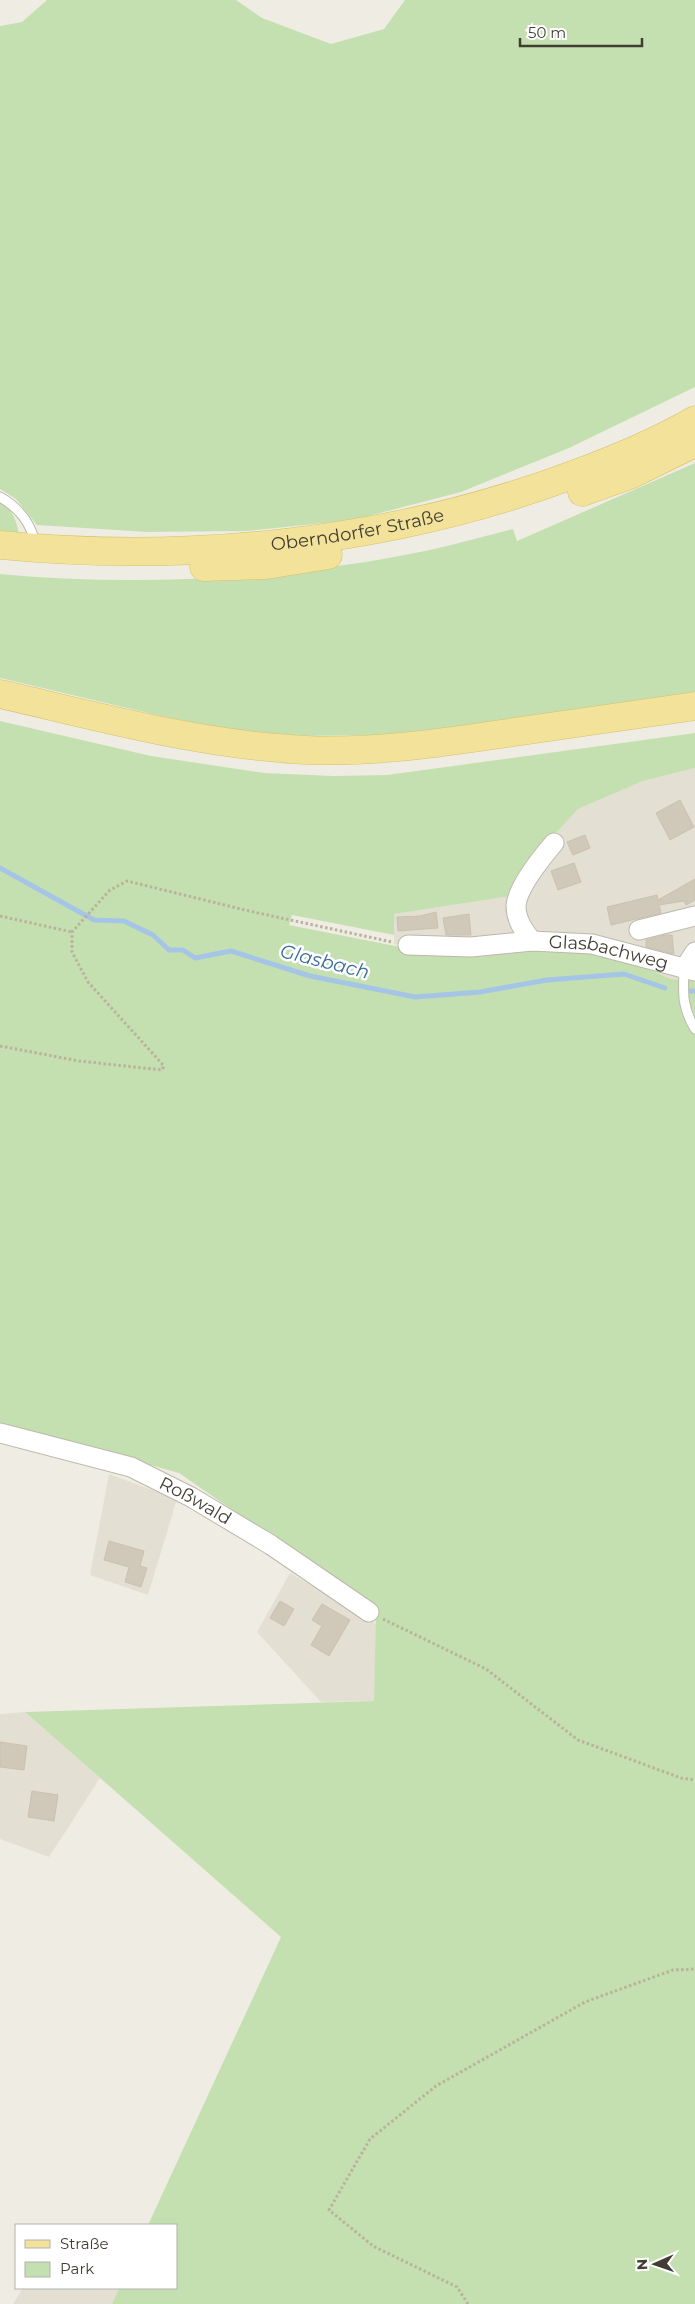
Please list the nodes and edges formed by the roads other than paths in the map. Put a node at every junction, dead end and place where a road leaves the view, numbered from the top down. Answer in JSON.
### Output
{"nodes":[{"id":1,"x":695,"y":420,"type":"edge"},
{"id":2,"x":695,"y":443,"type":"edge"},
{"id":3,"x":0,"y":497,"type":"edge"},
{"id":4,"x":0,"y":546,"type":"edge"},
{"id":5,"x":36,"y":549,"type":"junction"},
{"id":6,"x":0,"y":563,"type":"edge"},
{"id":7,"x":0,"y":694,"type":"edge"},
{"id":8,"x":695,"y":706,"type":"edge"},
{"id":9,"x":0,"y":712,"type":"edge"},
{"id":10,"x":695,"y":723,"type":"edge"},
{"id":11,"x":554,"y":843,"type":"dead end"},
{"id":12,"x":695,"y":916,"type":"edge"},
{"id":13,"x":639,"y":930,"type":"dead end"},
{"id":14,"x":532,"y":941,"type":"junction"},
{"id":15,"x":408,"y":945,"type":"road end"},
{"id":16,"x":695,"y":952,"type":"edge"},
{"id":17,"x":690,"y":970,"type":"edge"},
{"id":18,"x":695,"y":1029,"type":"edge"},
{"id":19,"x":0,"y":1433,"type":"edge"},
{"id":20,"x":369,"y":1612,"type":"road end"}],
"edges":[{"from":1,"to":5,"type":"main road","name":"Oberndorfer Straße"},
{"from":2,"to":6,"type":"main road","name":"Oberndorfer Straße"},
{"from":3,"to":5,"type":"lane"},
{"from":4,"to":5,"type":"main road","name":"Oberndorfer Straße"},
{"from":7,"to":8,"type":"main road"},
{"from":9,"to":10,"type":"main road"},
{"from":11,"to":14,"type":"street","name":"Glasbachweg"},
{"from":12,"to":13,"type":"street"},
{"from":14,"to":15,"type":"street","name":"Glasbachweg"},
{"from":14,"to":17,"type":"street","name":"Glasbachweg"},
{"from":16,"to":17,"type":"street"},
{"from":17,"to":18,"type":"lane","name":"Glasbachweg"},
{"from":19,"to":20,"type":"street","name":"Roßwald"}]}
